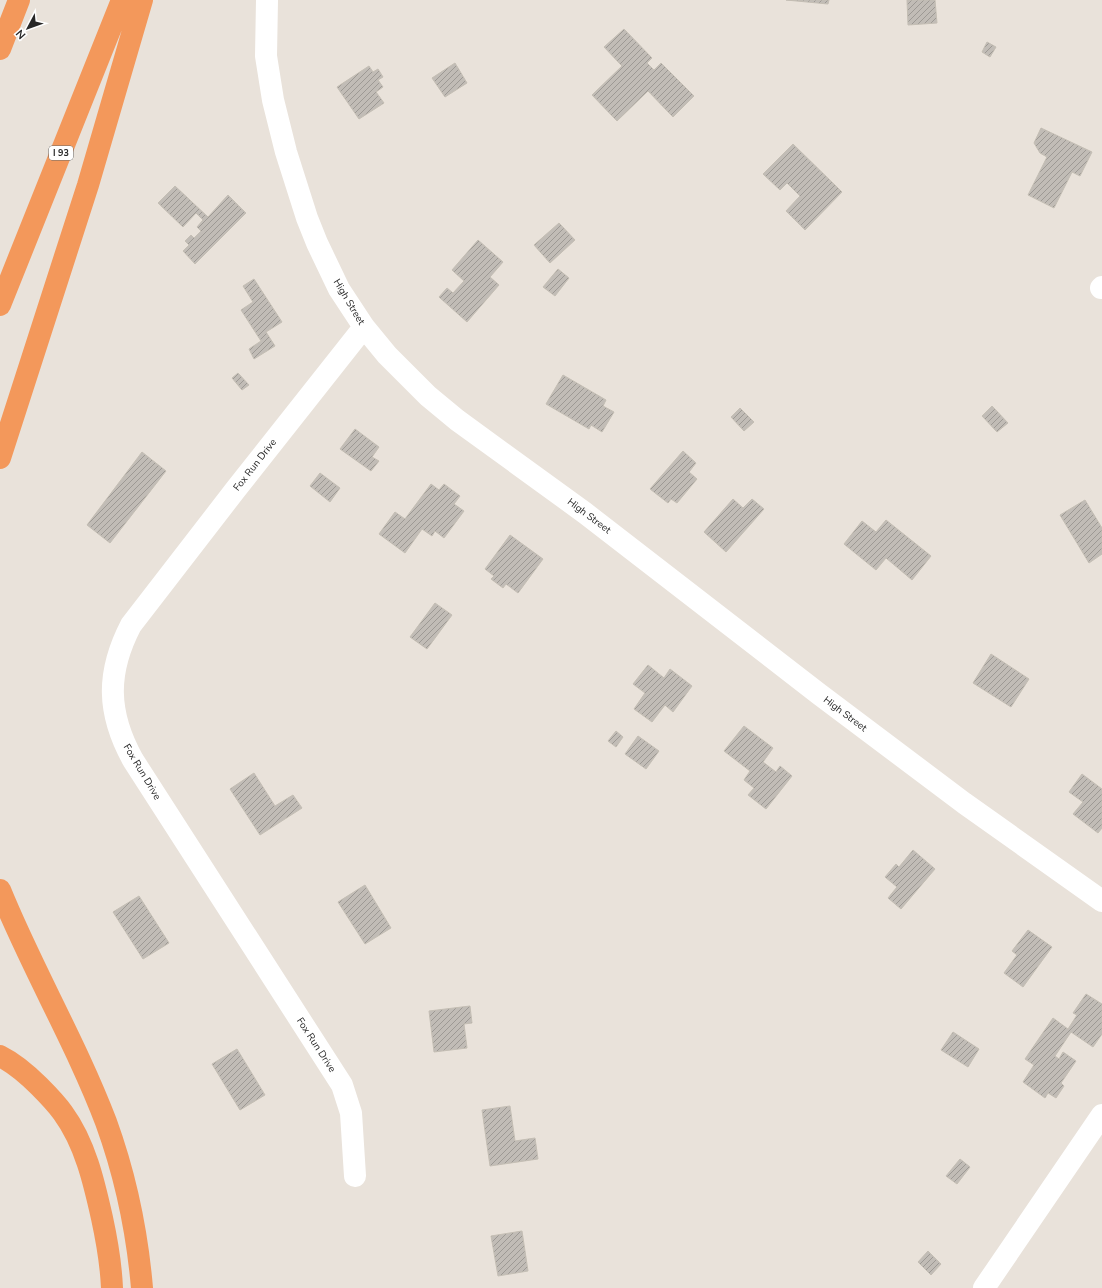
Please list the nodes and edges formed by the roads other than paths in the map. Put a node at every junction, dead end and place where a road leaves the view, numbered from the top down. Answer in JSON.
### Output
{"nodes":[{"id":1,"x":20,"y":0,"type":"edge"},
{"id":2,"x":122,"y":0,"type":"edge"},
{"id":3,"x":142,"y":0,"type":"edge"},
{"id":4,"x":267,"y":0,"type":"edge"},
{"id":5,"x":0,"y":49,"type":"edge"},
{"id":6,"x":0,"y":305,"type":"edge"},
{"id":7,"x":364,"y":327,"type":"junction"},
{"id":8,"x":0,"y":458,"type":"edge"},
{"id":9,"x":0,"y":890,"type":"edge"},
{"id":10,"x":1102,"y":901,"type":"edge"},
{"id":11,"x":0,"y":1056,"type":"edge"},
{"id":12,"x":1102,"y":1115,"type":"edge"},
{"id":13,"x":355,"y":1176,"type":"dead end"},
{"id":14,"x":112,"y":1288,"type":"edge"},
{"id":15,"x":142,"y":1288,"type":"edge"},
{"id":16,"x":984,"y":1288,"type":"edge"}],
"edges":[{"from":1,"to":5,"type":"highway"},
{"from":2,"to":6,"type":"highway","number":"I 93"},
{"from":3,"to":8,"type":"highway"},
{"from":4,"to":7,"type":"street","name":"High Street"},
{"from":7,"to":10,"type":"street","name":"High Street"},
{"from":7,"to":13,"type":"street","name":"Fox Run Drive"},
{"from":9,"to":15,"type":"highway"},
{"from":11,"to":14,"type":"highway"},
{"from":12,"to":16,"type":"street"}]}
